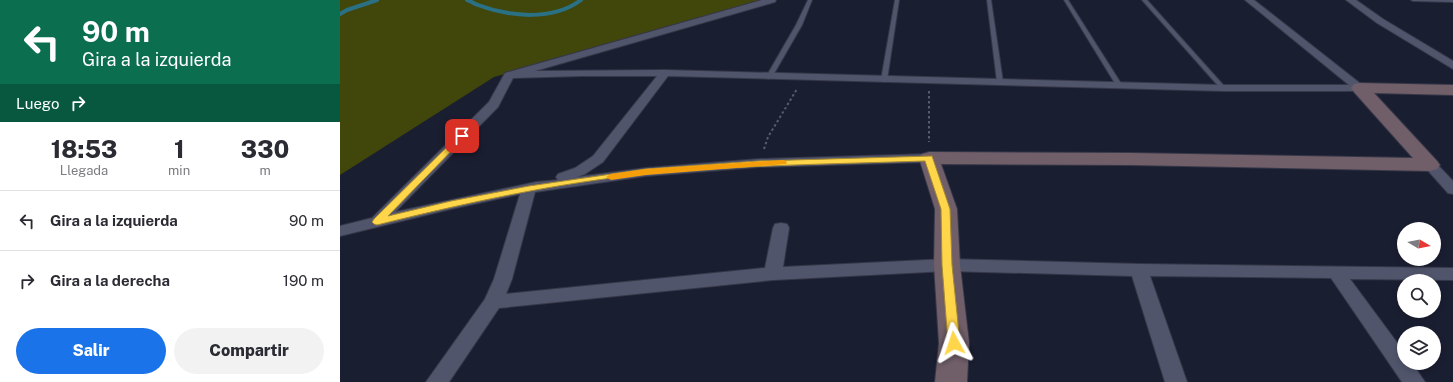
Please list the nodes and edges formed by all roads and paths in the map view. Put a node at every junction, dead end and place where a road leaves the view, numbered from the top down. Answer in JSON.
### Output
{"nodes":[{"id":1,"x":772,"y":0,"type":"edge"},
{"id":2,"x":810,"y":0,"type":"edge"},
{"id":3,"x":897,"y":0,"type":"edge"},
{"id":4,"x":989,"y":0,"type":"edge"},
{"id":5,"x":1066,"y":0,"type":"edge"},
{"id":6,"x":1144,"y":0,"type":"edge"},
{"id":7,"x":1249,"y":0,"type":"edge"},
{"id":8,"x":1350,"y":0,"type":"edge"},
{"id":9,"x":1413,"y":0,"type":"edge"},
{"id":10,"x":1453,"y":1,"type":"edge"},
{"id":11,"x":1453,"y":66,"type":"edge"},
{"id":12,"x":665,"y":73,"type":"junction"},
{"id":13,"x":509,"y":75,"type":"junction"},
{"id":14,"x":769,"y":77,"type":"junction"},
{"id":15,"x":804,"y":78,"type":"junction"},
{"id":16,"x":884,"y":80,"type":"junction"},
{"id":17,"x":929,"y":81,"type":"junction"},
{"id":18,"x":1000,"y":82,"type":"junction"},
{"id":19,"x":1119,"y":85,"type":"junction"},
{"id":20,"x":1223,"y":88,"type":"junction"},
{"id":21,"x":1360,"y":88,"type":"junction"},
{"id":22,"x":1453,"y":90,"type":"edge"},
{"id":23,"x":929,"y":158,"type":"junction"},
{"id":24,"x":758,"y":163,"type":"junction"},
{"id":25,"x":1430,"y":165,"type":"junction"},
{"id":26,"x":529,"y":188,"type":"junction"},
{"id":27,"x":1453,"y":190,"type":"edge"},
{"id":28,"x":377,"y":222,"type":"junction"},
{"id":29,"x":781,"y":228,"type":"dead end"},
{"id":30,"x":340,"y":231,"type":"edge"},
{"id":31,"x":947,"y":265,"type":"junction"},
{"id":32,"x":1139,"y":270,"type":"junction"},
{"id":33,"x":1336,"y":272,"type":"junction"},
{"id":34,"x":772,"y":274,"type":"junction"},
{"id":35,"x":1453,"y":274,"type":"edge"},
{"id":36,"x":493,"y":302,"type":"junction"},
{"id":37,"x":437,"y":382,"type":"edge"},
{"id":38,"x":951,"y":382,"type":"edge"},
{"id":39,"x":1176,"y":382,"type":"edge"},
{"id":40,"x":1414,"y":382,"type":"edge"}],
"edges":[{"from":1,"to":13,"type":"street"},
{"from":2,"to":14,"type":"lane"},
{"from":3,"to":16,"type":"lane"},
{"from":4,"to":18,"type":"lane"},
{"from":5,"to":19,"type":"lane"},
{"from":6,"to":20,"type":"lane"},
{"from":7,"to":21,"type":"street"},
{"from":8,"to":11,"type":"street"},
{"from":9,"to":10,"type":"lane"},
{"from":12,"to":13,"type":"street"},
{"from":12,"to":14,"type":"street"},
{"from":12,"to":26,"type":"street"},
{"from":13,"to":28,"type":"street"},
{"from":14,"to":15,"type":"street"},
{"from":15,"to":16,"type":"street"},
{"from":15,"to":24,"type":"path"},
{"from":16,"to":17,"type":"street"},
{"from":17,"to":18,"type":"street"},
{"from":17,"to":23,"type":"path"},
{"from":18,"to":19,"type":"street"},
{"from":19,"to":20,"type":"street"},
{"from":20,"to":21,"type":"street"},
{"from":21,"to":22,"type":"street"},
{"from":21,"to":25,"type":"street"},
{"from":23,"to":24,"type":"street"},
{"from":23,"to":25,"type":"street"},
{"from":23,"to":31,"type":"street"},
{"from":24,"to":26,"type":"street"},
{"from":25,"to":27,"type":"street"},
{"from":26,"to":28,"type":"street"},
{"from":26,"to":36,"type":"street"},
{"from":28,"to":30,"type":"street"},
{"from":29,"to":34,"type":"street"},
{"from":31,"to":32,"type":"street"},
{"from":31,"to":34,"type":"street"},
{"from":31,"to":38,"type":"street"},
{"from":32,"to":33,"type":"street"},
{"from":32,"to":39,"type":"street"},
{"from":33,"to":35,"type":"street"},
{"from":33,"to":40,"type":"street"},
{"from":34,"to":36,"type":"street"},
{"from":36,"to":37,"type":"street"}]}
